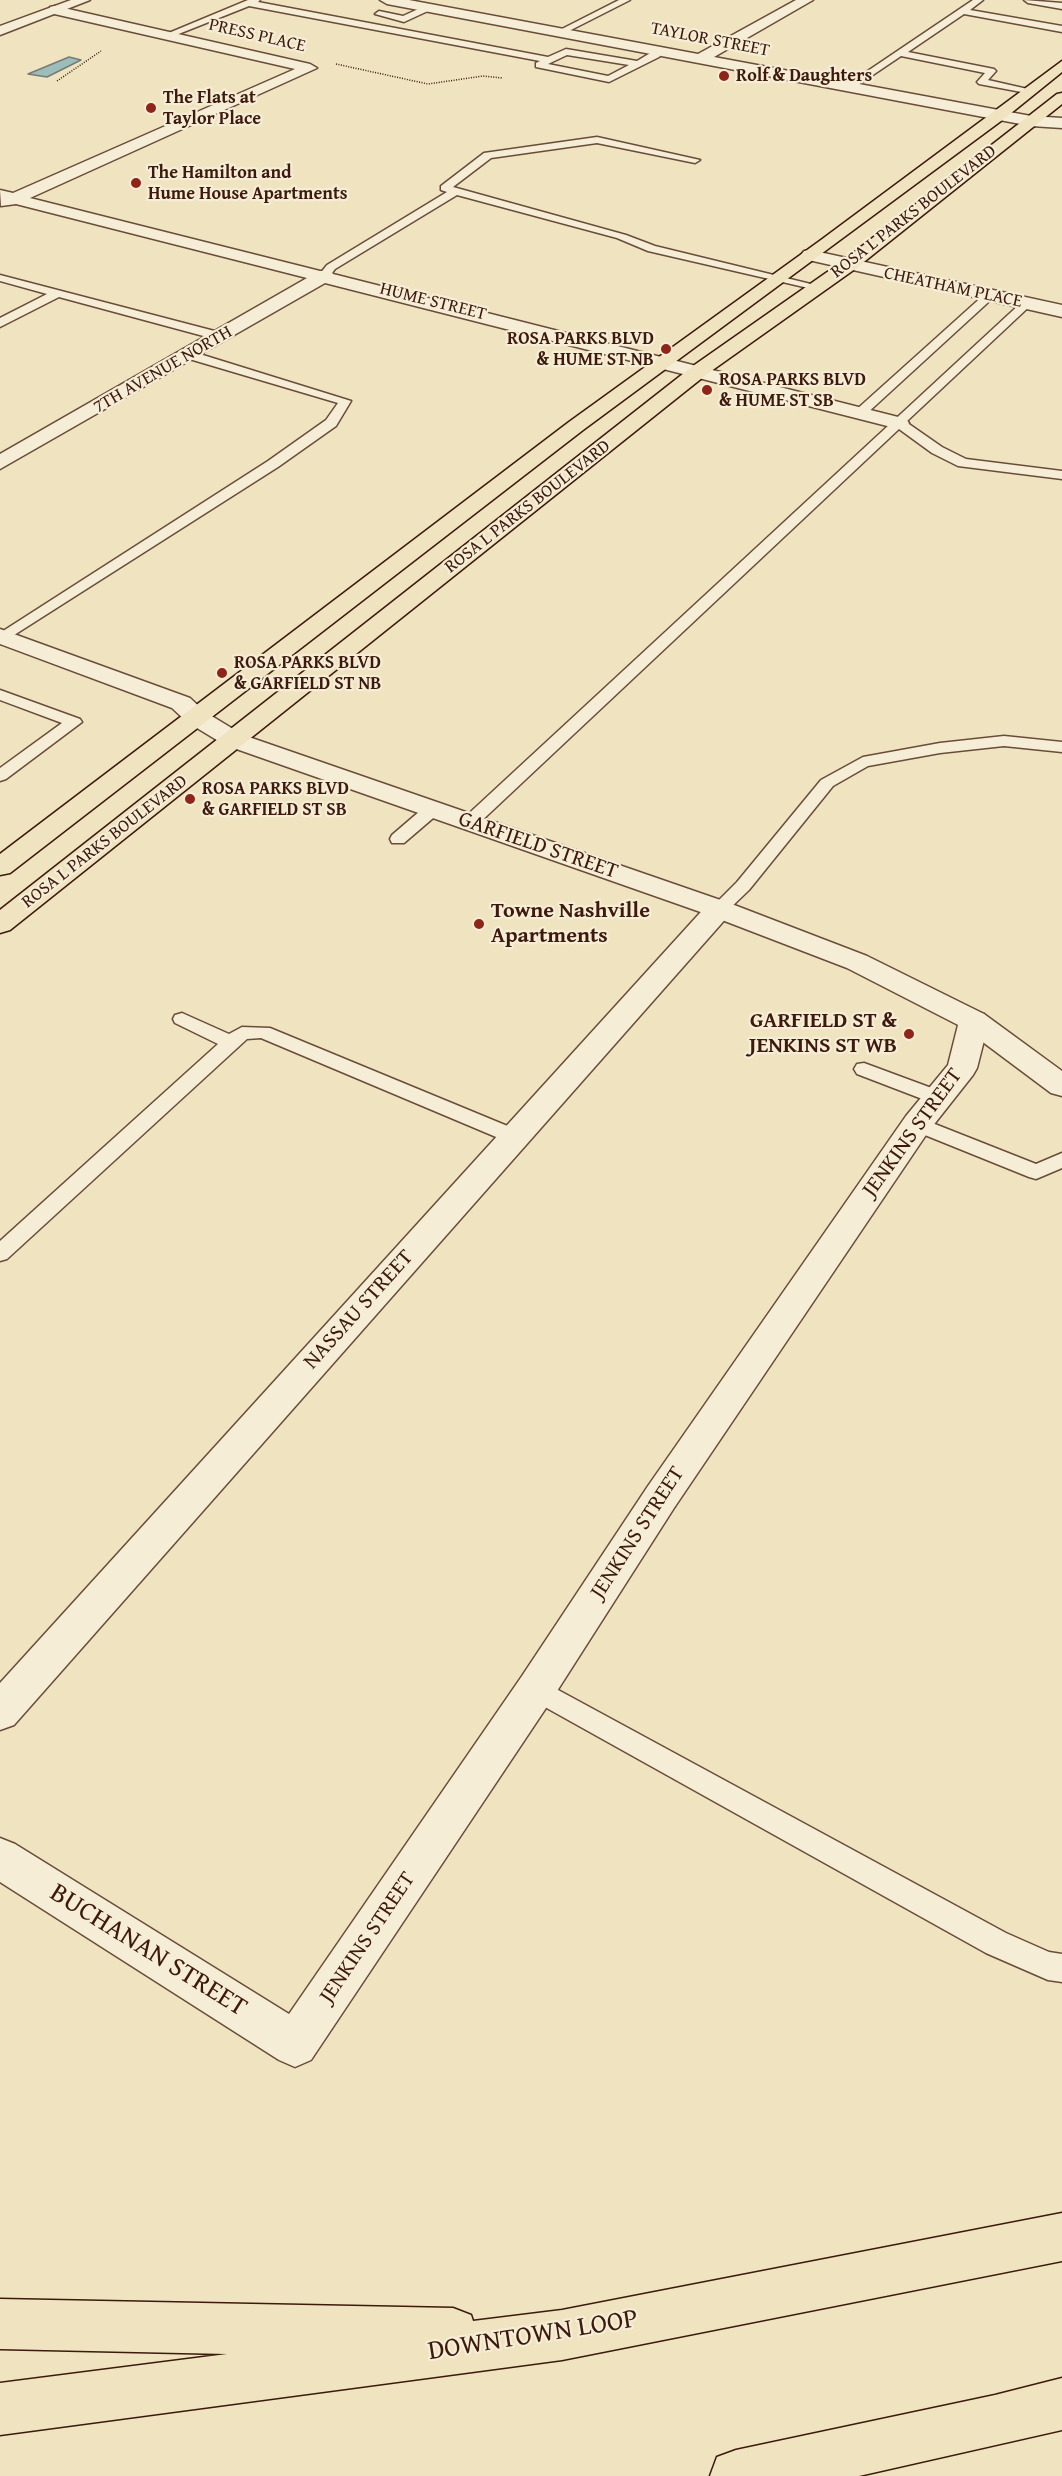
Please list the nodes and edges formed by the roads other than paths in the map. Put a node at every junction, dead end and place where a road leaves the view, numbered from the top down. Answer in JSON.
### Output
{"nodes":[{"id":1,"x":83,"y":0,"type":"edge"},
{"id":2,"x":387,"y":0,"type":"edge"},
{"id":3,"x":445,"y":0,"type":"edge"},
{"id":4,"x":626,"y":0,"type":"edge"},
{"id":5,"x":806,"y":0,"type":"edge"},
{"id":6,"x":979,"y":0,"type":"edge"},
{"id":7,"x":1028,"y":0,"type":"edge"},
{"id":8,"x":252,"y":2,"type":"edge"},
{"id":9,"x":1062,"y":6,"type":"edge"},
{"id":10,"x":427,"y":8,"type":"junction"},
{"id":11,"x":55,"y":10,"type":"junction"},
{"id":12,"x":962,"y":11,"type":"junction"},
{"id":13,"x":372,"y":12,"type":"dead end"},
{"id":14,"x":1062,"y":29,"type":"edge"},
{"id":15,"x":0,"y":31,"type":"edge"},
{"id":16,"x":560,"y":32,"type":"junction"},
{"id":17,"x":168,"y":35,"type":"junction"},
{"id":18,"x":660,"y":51,"type":"junction"},
{"id":19,"x":900,"y":53,"type":"junction"},
{"id":20,"x":702,"y":58,"type":"junction"},
{"id":21,"x":550,"y":60,"type":"junction"},
{"id":22,"x":638,"y":64,"type":"junction"},
{"id":23,"x":1062,"y":65,"type":"edge"},
{"id":24,"x":849,"y":87,"type":"junction"},
{"id":25,"x":1029,"y":92,"type":"junction"},
{"id":26,"x":1062,"y":97,"type":"edge"},
{"id":27,"x":1000,"y":115,"type":"junction"},
{"id":28,"x":1031,"y":121,"type":"junction"},
{"id":29,"x":1062,"y":123,"type":"edge"},
{"id":30,"x":695,"y":160,"type":"dead end"},
{"id":31,"x":456,"y":190,"type":"junction"},
{"id":32,"x":5,"y":199,"type":"edge"},
{"id":33,"x":810,"y":255,"type":"junction"},
{"id":34,"x":849,"y":265,"type":"junction"},
{"id":35,"x":325,"y":275,"type":"junction"},
{"id":36,"x":0,"y":278,"type":"edge"},
{"id":37,"x":779,"y":279,"type":"junction"},
{"id":38,"x":817,"y":287,"type":"junction"},
{"id":39,"x":58,"y":293,"type":"junction"},
{"id":40,"x":989,"y":296,"type":"junction"},
{"id":41,"x":1026,"y":304,"type":"junction"},
{"id":42,"x":1062,"y":311,"type":"edge"},
{"id":43,"x":0,"y":323,"type":"edge"},
{"id":44,"x":222,"y":337,"type":"junction"},
{"id":45,"x":190,"y":355,"type":"junction"},
{"id":46,"x":665,"y":361,"type":"junction"},
{"id":47,"x":700,"y":370,"type":"junction"},
{"id":48,"x":860,"y":412,"type":"junction"},
{"id":49,"x":899,"y":423,"type":"junction"},
{"id":50,"x":0,"y":463,"type":"edge"},
{"id":51,"x":1062,"y":475,"type":"edge"},
{"id":52,"x":1,"y":638,"type":"edge"},
{"id":53,"x":0,"y":695,"type":"edge"},
{"id":54,"x":196,"y":717,"type":"junction"},
{"id":55,"x":234,"y":741,"type":"junction"},
{"id":56,"x":1062,"y":747,"type":"edge"},
{"id":57,"x":0,"y":776,"type":"edge"},
{"id":58,"x":433,"y":809,"type":"junction"},
{"id":59,"x":470,"y":822,"type":"junction"},
{"id":60,"x":398,"y":839,"type":"dead end"},
{"id":61,"x":0,"y":867,"type":"edge"},
{"id":62,"x":719,"y":909,"type":"junction"},
{"id":63,"x":0,"y":924,"type":"edge"},
{"id":64,"x":182,"y":1019,"type":"dead end"},
{"id":65,"x":974,"y":1022,"type":"junction"},
{"id":66,"x":231,"y":1043,"type":"junction"},
{"id":67,"x":864,"y":1070,"type":"dead end"},
{"id":68,"x":1062,"y":1086,"type":"edge"},
{"id":69,"x":927,"y":1111,"type":"junction"},
{"id":70,"x":515,"y":1137,"type":"junction"},
{"id":71,"x":1062,"y":1160,"type":"edge"},
{"id":72,"x":0,"y":1253,"type":"edge"},
{"id":73,"x":536,"y":1689,"type":"junction"},
{"id":74,"x":0,"y":1712,"type":"edge"},
{"id":75,"x":0,"y":1858,"type":"edge"},
{"id":76,"x":1062,"y":1968,"type":"edge"},
{"id":77,"x":295,"y":2044,"type":"joint"},
{"id":78,"x":1062,"y":2237,"type":"edge"},
{"id":79,"x":0,"y":2324,"type":"edge"},
{"id":80,"x":562,"y":2335,"type":"junction"},
{"id":81,"x":1062,"y":2404,"type":"edge"},
{"id":82,"x":0,"y":2409,"type":"edge"},
{"id":83,"x":736,"y":2476,"type":"edge"}],
"edges":[{"from":1,"to":11,"type":"street"},
{"from":2,"to":10,"type":"street","name":"TAYLOR STREET"},
{"from":3,"to":10,"type":"street"},
{"from":4,"to":16,"type":"lane"},
{"from":5,"to":20,"type":"street"},
{"from":6,"to":12,"type":"lane"},
{"from":7,"to":9,"type":"lane"},
{"from":8,"to":17,"type":"lane"},
{"from":8,"to":21,"type":"lane"},
{"from":10,"to":13,"type":"lane"},
{"from":10,"to":16,"type":"street","name":"TAYLOR STREET"},
{"from":11,"to":15,"type":"street"},
{"from":11,"to":17,"type":"street","name":"PRESS PLACE"},
{"from":12,"to":14,"type":"lane"},
{"from":12,"to":19,"type":"lane"},
{"from":16,"to":18,"type":"street","name":"TAYLOR STREET"},
{"from":17,"to":32,"type":"street","name":"PRESS PLACE"},
{"from":18,"to":20,"type":"street","name":"TAYLOR STREET"},
{"from":18,"to":22,"type":"lane"},
{"from":19,"to":24,"type":"lane"},
{"from":19,"to":25,"type":"lane"},
{"from":20,"to":24,"type":"street","name":"TAYLOR STREET"},
{"from":21,"to":22,"type":"lane"},
{"from":21,"to":22,"type":"lane"},
{"from":23,"to":25,"type":"main road","name":"ROSA L PARKS BOULEVARD"},
{"from":24,"to":27,"type":"street","name":"TAYLOR STREET"},
{"from":25,"to":27,"type":"main road","name":"ROSA L PARKS BOULEVARD"},
{"from":26,"to":28,"type":"main road","name":"ROSA L PARKS BOULEVARD"},
{"from":27,"to":28,"type":"street","name":"TAYLOR STREET"},
{"from":27,"to":33,"type":"main road","name":"ROSA L PARKS BOULEVARD"},
{"from":28,"to":29,"type":"street","name":"TAYLOR STREET"},
{"from":28,"to":34,"type":"main road","name":"ROSA L PARKS BOULEVARD"},
{"from":30,"to":31,"type":"lane"},
{"from":31,"to":35,"type":"lane"},
{"from":31,"to":37,"type":"lane"},
{"from":32,"to":35,"type":"street","name":"HUME STREET"},
{"from":33,"to":34,"type":"street","name":"CHEATHAM PLACE"},
{"from":33,"to":37,"type":"main road","name":"ROSA L PARKS BOULEVARD"},
{"from":34,"to":38,"type":"main road","name":"ROSA L PARKS BOULEVARD"},
{"from":34,"to":40,"type":"street","name":"CHEATHAM PLACE"},
{"from":35,"to":44,"type":"street","name":"7TH AVENUE NORTH"},
{"from":35,"to":46,"type":"street","name":"HUME STREET"},
{"from":36,"to":39,"type":"lane"},
{"from":37,"to":38,"type":"lane"},
{"from":37,"to":46,"type":"main road","name":"ROSA L PARKS BOULEVARD"},
{"from":38,"to":47,"type":"main road","name":"ROSA L PARKS BOULEVARD"},
{"from":39,"to":43,"type":"lane"},
{"from":39,"to":44,"type":"lane"},
{"from":40,"to":41,"type":"street","name":"CHEATHAM PLACE"},
{"from":40,"to":48,"type":"lane"},
{"from":41,"to":42,"type":"street","name":"CHEATHAM PLACE"},
{"from":41,"to":49,"type":"lane"},
{"from":44,"to":45,"type":"street","name":"7TH AVENUE NORTH"},
{"from":45,"to":50,"type":"street","name":"7TH AVENUE NORTH"},
{"from":45,"to":52,"type":"lane"},
{"from":46,"to":47,"type":"street","name":"HUME STREET"},
{"from":46,"to":54,"type":"main road","name":"ROSA L PARKS BOULEVARD"},
{"from":47,"to":48,"type":"street","name":"HUME STREET"},
{"from":47,"to":55,"type":"main road","name":"ROSA L PARKS BOULEVARD"},
{"from":48,"to":49,"type":"street","name":"HUME STREET"},
{"from":49,"to":51,"type":"lane"},
{"from":49,"to":59,"type":"lane"},
{"from":52,"to":54,"type":"street","name":"GARFIELD STREET"},
{"from":53,"to":57,"type":"lane"},
{"from":54,"to":55,"type":"street","name":"GARFIELD STREET"},
{"from":54,"to":61,"type":"main road","name":"ROSA L PARKS BOULEVARD"},
{"from":55,"to":58,"type":"street","name":"GARFIELD STREET"},
{"from":55,"to":63,"type":"main road","name":"ROSA L PARKS BOULEVARD"},
{"from":56,"to":62,"type":"lane"},
{"from":58,"to":59,"type":"street","name":"GARFIELD STREET"},
{"from":58,"to":60,"type":"lane"},
{"from":59,"to":62,"type":"street","name":"GARFIELD STREET"},
{"from":62,"to":65,"type":"street","name":"GARFIELD STREET"},
{"from":62,"to":70,"type":"street","name":"NASSAU STREET"},
{"from":64,"to":66,"type":"lane"},
{"from":65,"to":68,"type":"street","name":"GARFIELD STREET"},
{"from":65,"to":69,"type":"street","name":"JENKINS STREET"},
{"from":66,"to":70,"type":"lane"},
{"from":66,"to":72,"type":"lane"},
{"from":67,"to":69,"type":"lane"},
{"from":69,"to":71,"type":"lane"},
{"from":69,"to":73,"type":"street","name":"JENKINS STREET"},
{"from":70,"to":74,"type":"street","name":"NASSAU STREET"},
{"from":73,"to":76,"type":"lane"},
{"from":73,"to":77,"type":"street","name":"JENKINS STREET"},
{"from":75,"to":77,"type":"street","name":"BUCHANAN STREET"},
{"from":78,"to":80,"type":"main road","name":"DOWNTOWN LOOP"},
{"from":79,"to":80,"type":"main road"},
{"from":80,"to":82,"type":"main road","name":"DOWNTOWN LOOP"},
{"from":81,"to":83,"type":"main road"}]}
